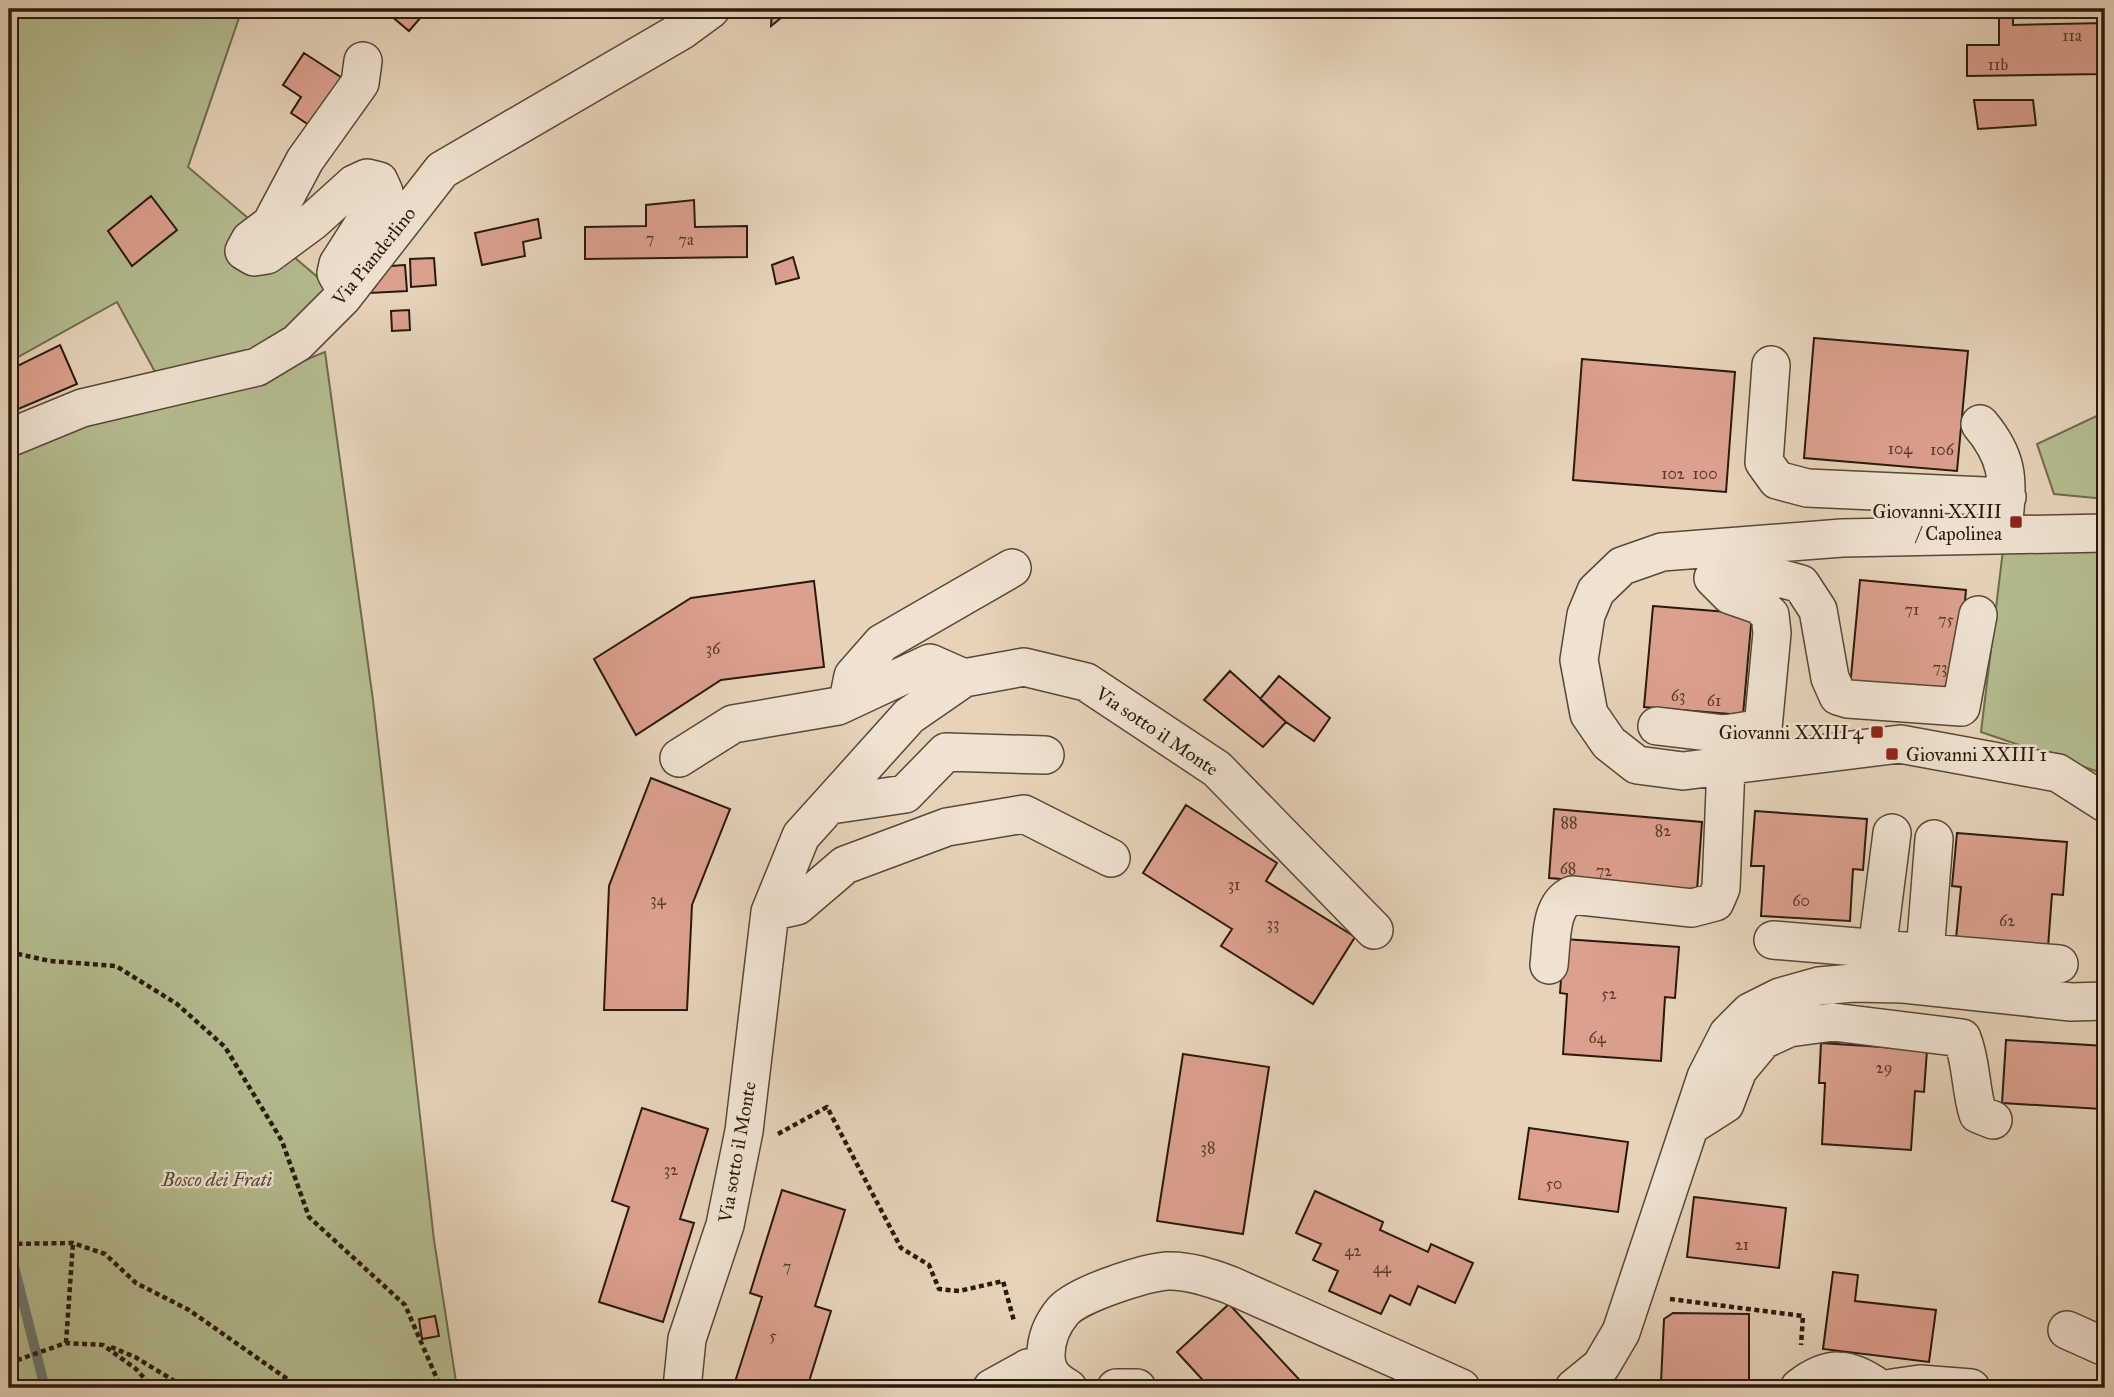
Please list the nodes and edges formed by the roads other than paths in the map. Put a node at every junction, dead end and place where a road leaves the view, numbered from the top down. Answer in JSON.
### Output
{"nodes":[{"id":1,"x":711,"y":9,"type":"edge"},
{"id":2,"x":363,"y":61,"type":"dead end"},
{"id":3,"x":348,"y":290,"type":"junction"},
{"id":4,"x":1771,"y":365,"type":"dead end"},
{"id":5,"x":1980,"y":424,"type":"dead end"},
{"id":6,"x":9,"y":439,"type":"edge"},
{"id":7,"x":2007,"y":497,"type":"junction"},
{"id":8,"x":2105,"y":533,"type":"edge"},
{"id":9,"x":2003,"y":534,"type":"junction"},
{"id":10,"x":1662,"y":552,"type":"junction"},
{"id":11,"x":1012,"y":568,"type":"dead end"},
{"id":12,"x":1717,"y":580,"type":"junction"},
{"id":13,"x":1978,"y":615,"type":"dead end"},
{"id":14,"x":964,"y":678,"type":"junction"},
{"id":15,"x":848,"y":701,"type":"junction"},
{"id":16,"x":1657,"y":726,"type":"dead end"},
{"id":17,"x":1045,"y":755,"type":"dead end"},
{"id":18,"x":679,"y":758,"type":"dead end"},
{"id":19,"x":1726,"y":766,"type":"junction"},
{"id":20,"x":2105,"y":803,"type":"edge"},
{"id":21,"x":831,"y":805,"type":"junction"},
{"id":22,"x":1892,"y":833,"type":"dead end"},
{"id":23,"x":1934,"y":839,"type":"dead end"},
{"id":24,"x":1111,"y":858,"type":"dead end"},
{"id":25,"x":770,"y":912,"type":"junction"},
{"id":26,"x":1374,"y":930,"type":"dead end"},
{"id":27,"x":1773,"y":940,"type":"dead end"},
{"id":28,"x":1904,"y":960,"type":"junction"},
{"id":29,"x":2059,"y":964,"type":"dead end"},
{"id":30,"x":1549,"y":965,"type":"dead end"},
{"id":31,"x":2105,"y":1001,"type":"edge"},
{"id":32,"x":1993,"y":1120,"type":"dead end"},
{"id":33,"x":1692,"y":1125,"type":"junction"},
{"id":34,"x":2067,"y":1330,"type":"dead end"},
{"id":35,"x":2105,"y":1347,"type":"edge"},
{"id":36,"x":1047,"y":1374,"type":"edge"},
{"id":37,"x":682,"y":1388,"type":"edge"},
{"id":38,"x":992,"y":1388,"type":"edge"},
{"id":39,"x":1116,"y":1388,"type":"edge"},
{"id":40,"x":1137,"y":1388,"type":"edge"},
{"id":41,"x":1461,"y":1388,"type":"edge"},
{"id":42,"x":1574,"y":1388,"type":"edge"},
{"id":43,"x":1799,"y":1388,"type":"edge"},
{"id":44,"x":1879,"y":1388,"type":"edge"},
{"id":45,"x":1892,"y":1388,"type":"edge"},
{"id":46,"x":1971,"y":1388,"type":"edge"}],
"edges":[{"from":1,"to":3,"type":"street","name":"Via Pianderlino"},
{"from":2,"to":3,"type":"street"},
{"from":3,"to":6,"type":"street","name":"Via Pianderlino"},
{"from":4,"to":7,"type":"street"},
{"from":5,"to":7,"type":"street"},
{"from":7,"to":9,"type":"street"},
{"from":8,"to":9,"type":"street"},
{"from":9,"to":10,"type":"street"},
{"from":10,"to":12,"type":"street"},
{"from":10,"to":19,"type":"street"},
{"from":11,"to":15,"type":"street"},
{"from":12,"to":13,"type":"street"},
{"from":12,"to":16,"type":"street"},
{"from":14,"to":15,"type":"street"},
{"from":14,"to":21,"type":"street","name":"Via sotto il Monte"},
{"from":14,"to":26,"type":"street","name":"Via sotto il Monte"},
{"from":15,"to":18,"type":"street"},
{"from":17,"to":21,"type":"street"},
{"from":19,"to":20,"type":"street"},
{"from":19,"to":30,"type":"street"},
{"from":21,"to":25,"type":"street","name":"Via sotto il Monte"},
{"from":22,"to":28,"type":"street"},
{"from":23,"to":28,"type":"street"},
{"from":24,"to":25,"type":"street"},
{"from":25,"to":37,"type":"street","name":"Via sotto il Monte"},
{"from":27,"to":28,"type":"street"},
{"from":28,"to":29,"type":"street"},
{"from":28,"to":31,"type":"street"},
{"from":28,"to":33,"type":"street"},
{"from":32,"to":33,"type":"street"},
{"from":33,"to":42,"type":"street"},
{"from":34,"to":35,"type":"street"},
{"from":36,"to":38,"type":"street"},
{"from":36,"to":41,"type":"street"},
{"from":39,"to":40,"type":"street"},
{"from":43,"to":44,"type":"street"},
{"from":45,"to":46,"type":"street"}]}
